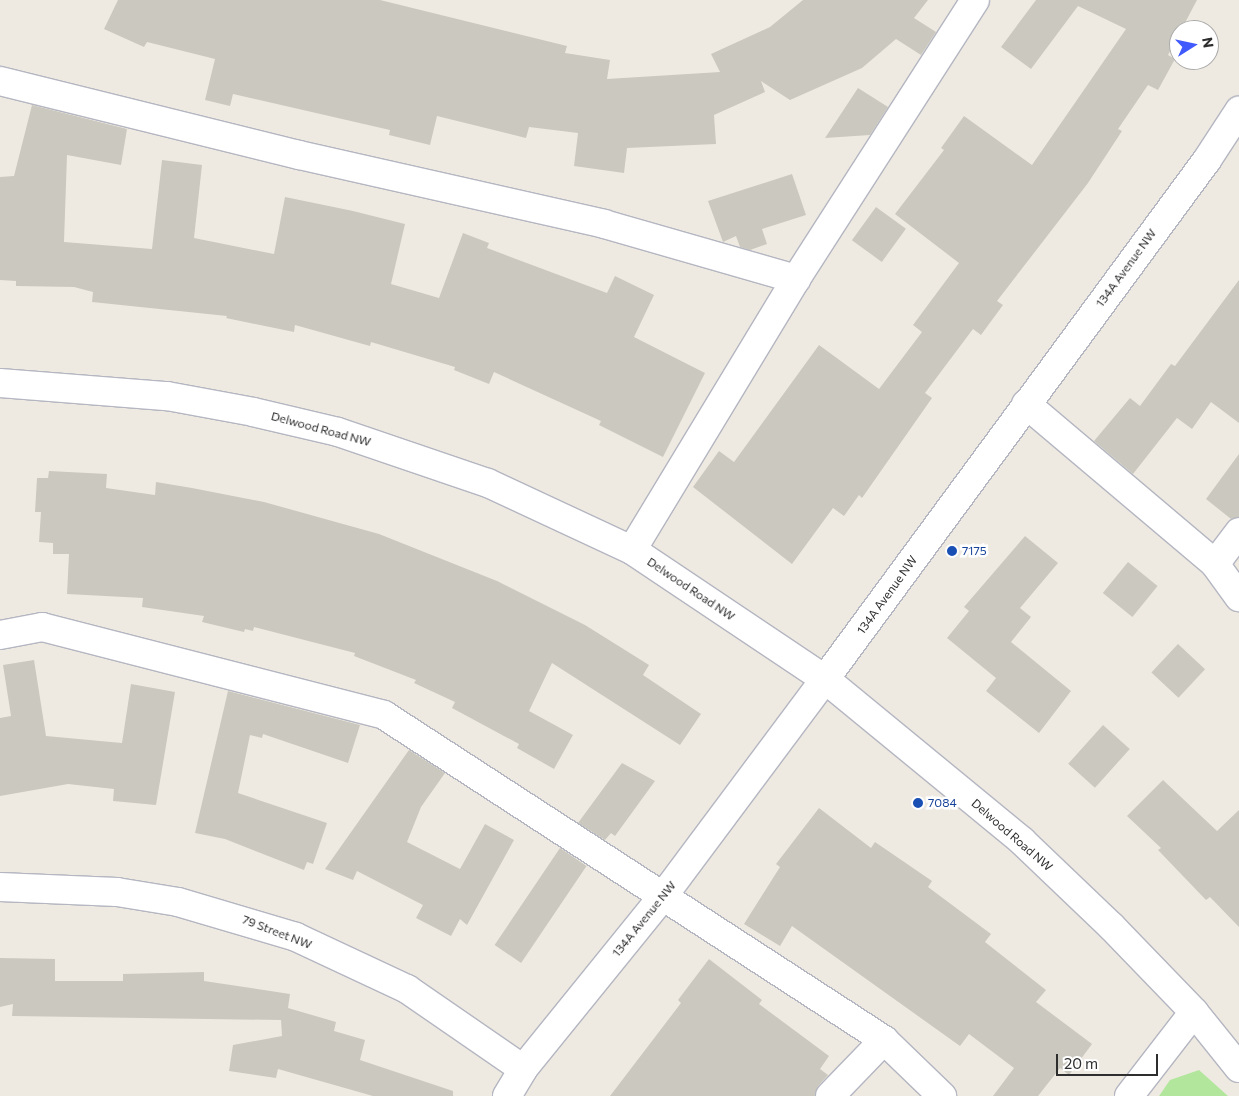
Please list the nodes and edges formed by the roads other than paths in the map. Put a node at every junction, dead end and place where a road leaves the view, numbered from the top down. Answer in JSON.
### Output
{"nodes":[{"id":1,"x":975,"y":0,"type":"edge"},
{"id":2,"x":0,"y":81,"type":"edge"},
{"id":3,"x":1239,"y":111,"type":"edge"},
{"id":4,"x":796,"y":279,"type":"junction"},
{"id":5,"x":0,"y":383,"type":"edge"},
{"id":6,"x":1026,"y":404,"type":"junction"},
{"id":7,"x":1239,"y":532,"type":"edge"},
{"id":8,"x":632,"y":550,"type":"junction"},
{"id":9,"x":1215,"y":564,"type":"junction"},
{"id":10,"x":1239,"y":597,"type":"edge"},
{"id":11,"x":0,"y":635,"type":"edge"},
{"id":12,"x":825,"y":679,"type":"junction"},
{"id":13,"x":0,"y":887,"type":"edge"},
{"id":14,"x":664,"y":895,"type":"junction"},
{"id":15,"x":1194,"y":1012,"type":"junction"},
{"id":16,"x":884,"y":1040,"type":"junction"},
{"id":17,"x":1239,"y":1068,"type":"edge"},
{"id":18,"x":523,"y":1069,"type":"junction"},
{"id":19,"x":507,"y":1096,"type":"edge"},
{"id":20,"x":830,"y":1096,"type":"edge"},
{"id":21,"x":942,"y":1096,"type":"edge"},
{"id":22,"x":1129,"y":1096,"type":"edge"}],
"edges":[{"from":1,"to":4,"type":"street"},
{"from":2,"to":4,"type":"street"},
{"from":3,"to":6,"type":"street","name":"134A Avenue NW"},
{"from":4,"to":8,"type":"street"},
{"from":5,"to":8,"type":"street","name":"Delwood Road NW"},
{"from":6,"to":9,"type":"street"},
{"from":6,"to":12,"type":"street","name":"134A Avenue NW"},
{"from":7,"to":9,"type":"street"},
{"from":8,"to":12,"type":"street","name":"Delwood Road NW"},
{"from":9,"to":10,"type":"street"},
{"from":11,"to":14,"type":"street"},
{"from":12,"to":14,"type":"street","name":"134A Avenue NW"},
{"from":12,"to":15,"type":"street","name":"Delwood Road NW"},
{"from":13,"to":18,"type":"street","name":"79 Street NW"},
{"from":14,"to":16,"type":"street"},
{"from":14,"to":18,"type":"street","name":"134A Avenue NW"},
{"from":15,"to":17,"type":"street","name":"Delwood Road NW"},
{"from":15,"to":22,"type":"street"},
{"from":16,"to":20,"type":"street"},
{"from":16,"to":21,"type":"street"},
{"from":18,"to":19,"type":"street","name":"134A Avenue NW"}]}
